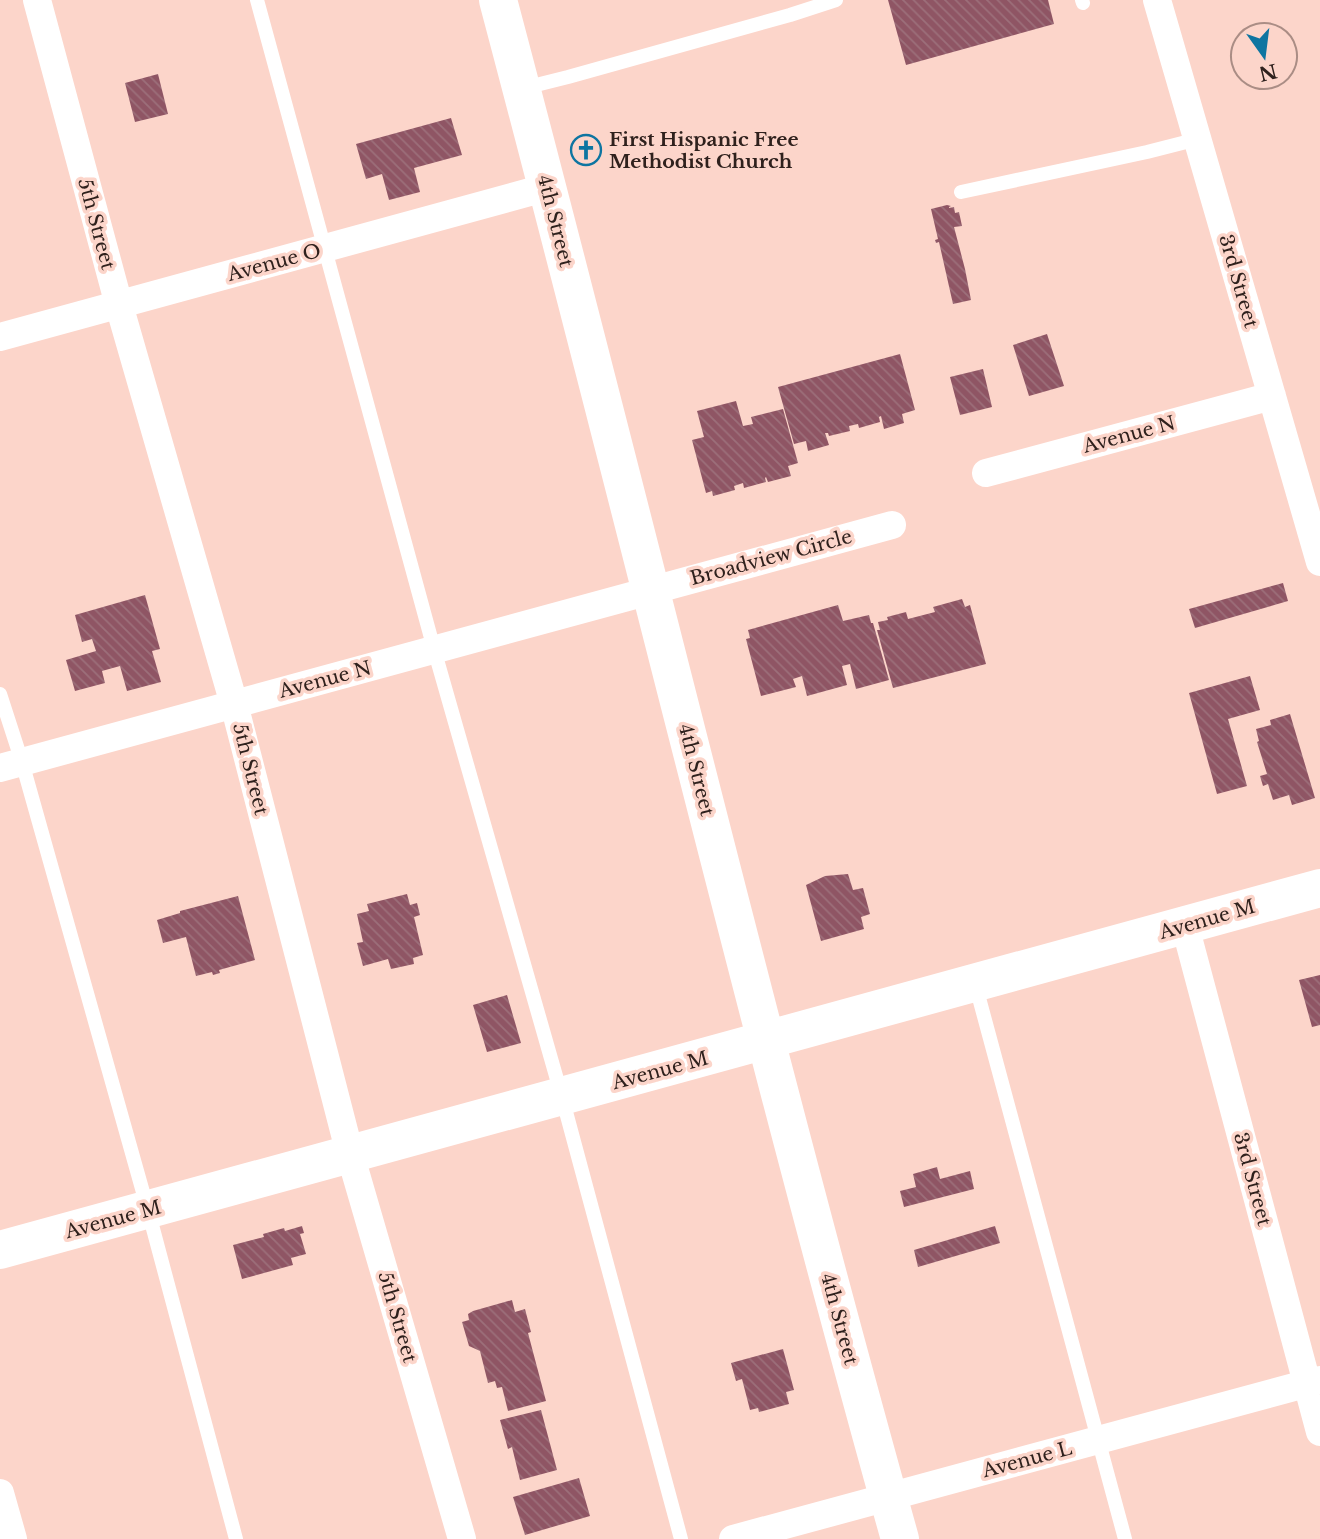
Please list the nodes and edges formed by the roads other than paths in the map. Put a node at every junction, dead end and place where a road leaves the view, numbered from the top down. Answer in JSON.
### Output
{"nodes":[{"id":1,"x":37,"y":0,"type":"edge"},
{"id":2,"x":257,"y":0,"type":"edge"},
{"id":3,"x":498,"y":0,"type":"edge"},
{"id":4,"x":836,"y":0,"type":"edge"},
{"id":5,"x":1157,"y":0,"type":"edge"},
{"id":6,"x":521,"y":88,"type":"junction"},
{"id":7,"x":1198,"y":139,"type":"junction"},
{"id":8,"x":548,"y":187,"type":"junction"},
{"id":9,"x":961,"y":192,"type":"dead end"},
{"id":10,"x":326,"y":248,"type":"junction"},
{"id":11,"x":119,"y":305,"type":"junction"},
{"id":12,"x":0,"y":337,"type":"edge"},
{"id":13,"x":1272,"y":396,"type":"junction"},
{"id":14,"x":985,"y":473,"type":"dead end"},
{"id":15,"x":892,"y":525,"type":"dead end"},
{"id":16,"x":1320,"y":562,"type":"edge"},
{"id":17,"x":651,"y":590,"type":"junction"},
{"id":18,"x":434,"y":649,"type":"junction"},
{"id":19,"x":0,"y":694,"type":"edge"},
{"id":20,"x":234,"y":704,"type":"junction"},
{"id":21,"x":11,"y":765,"type":"edge"},
{"id":22,"x":1320,"y":888,"type":"edge"},
{"id":23,"x":1185,"y":926,"type":"junction"},
{"id":24,"x":975,"y":983,"type":"junction"},
{"id":25,"x":765,"y":1041,"type":"junction"},
{"id":26,"x":562,"y":1097,"type":"junction"},
{"id":27,"x":350,"y":1154,"type":"junction"},
{"id":28,"x":148,"y":1210,"type":"junction"},
{"id":29,"x":0,"y":1250,"type":"edge"},
{"id":30,"x":1313,"y":1382,"type":"edge"},
{"id":31,"x":1320,"y":1432,"type":"edge"},
{"id":32,"x":1097,"y":1440,"type":"junction"},
{"id":33,"x":0,"y":1493,"type":"edge"},
{"id":34,"x":888,"y":1497,"type":"junction"},
{"id":35,"x":13,"y":1539,"type":"edge"},
{"id":36,"x":236,"y":1539,"type":"edge"},
{"id":37,"x":462,"y":1539,"type":"edge"},
{"id":38,"x":681,"y":1539,"type":"edge"},
{"id":39,"x":733,"y":1539,"type":"edge"},
{"id":40,"x":900,"y":1539,"type":"edge"},
{"id":41,"x":1125,"y":1539,"type":"edge"}],
"edges":[{"from":1,"to":11,"type":"street","name":"5th Street"},
{"from":2,"to":10,"type":"lane"},
{"from":3,"to":6,"type":"street","name":"4th Street"},
{"from":4,"to":6,"type":"lane"},
{"from":5,"to":7,"type":"street","name":"3rd Street"},
{"from":6,"to":8,"type":"street","name":"4th Street"},
{"from":7,"to":9,"type":"lane"},
{"from":7,"to":13,"type":"street","name":"3rd Street"},
{"from":8,"to":10,"type":"street","name":"Avenue O"},
{"from":8,"to":17,"type":"street","name":"4th Street"},
{"from":10,"to":11,"type":"street","name":"Avenue O"},
{"from":10,"to":18,"type":"lane"},
{"from":11,"to":12,"type":"street","name":"Avenue O"},
{"from":11,"to":20,"type":"street","name":"5th Street"},
{"from":13,"to":14,"type":"street","name":"Avenue N"},
{"from":13,"to":16,"type":"street","name":"3rd Street"},
{"from":15,"to":17,"type":"street","name":"Broadview Circle"},
{"from":17,"to":18,"type":"street","name":"Avenue N"},
{"from":17,"to":25,"type":"street","name":"4th Street"},
{"from":18,"to":20,"type":"street","name":"Avenue N"},
{"from":18,"to":26,"type":"lane"},
{"from":19,"to":21,"type":"lane"},
{"from":20,"to":21,"type":"street","name":"Avenue N"},
{"from":20,"to":27,"type":"street","name":"5th Street"},
{"from":21,"to":28,"type":"lane"},
{"from":22,"to":23,"type":"street","name":"Avenue M"},
{"from":23,"to":24,"type":"street","name":"Avenue M"},
{"from":23,"to":30,"type":"street","name":"3rd Street"},
{"from":24,"to":25,"type":"street","name":"Avenue M"},
{"from":24,"to":32,"type":"lane"},
{"from":25,"to":26,"type":"street","name":"Avenue M"},
{"from":25,"to":34,"type":"street","name":"4th Street"},
{"from":26,"to":27,"type":"street","name":"Avenue M"},
{"from":26,"to":38,"type":"lane"},
{"from":27,"to":28,"type":"street","name":"Avenue M"},
{"from":27,"to":37,"type":"street","name":"5th Street"},
{"from":28,"to":29,"type":"street","name":"Avenue M"},
{"from":28,"to":36,"type":"lane"},
{"from":30,"to":31,"type":"street","name":"3rd Street"},
{"from":30,"to":32,"type":"street","name":"Avenue L"},
{"from":32,"to":34,"type":"street","name":"Avenue L"},
{"from":32,"to":41,"type":"lane"},
{"from":33,"to":35,"type":"street"},
{"from":34,"to":39,"type":"street","name":"Avenue L"},
{"from":34,"to":40,"type":"street","name":"4th Street"}]}
